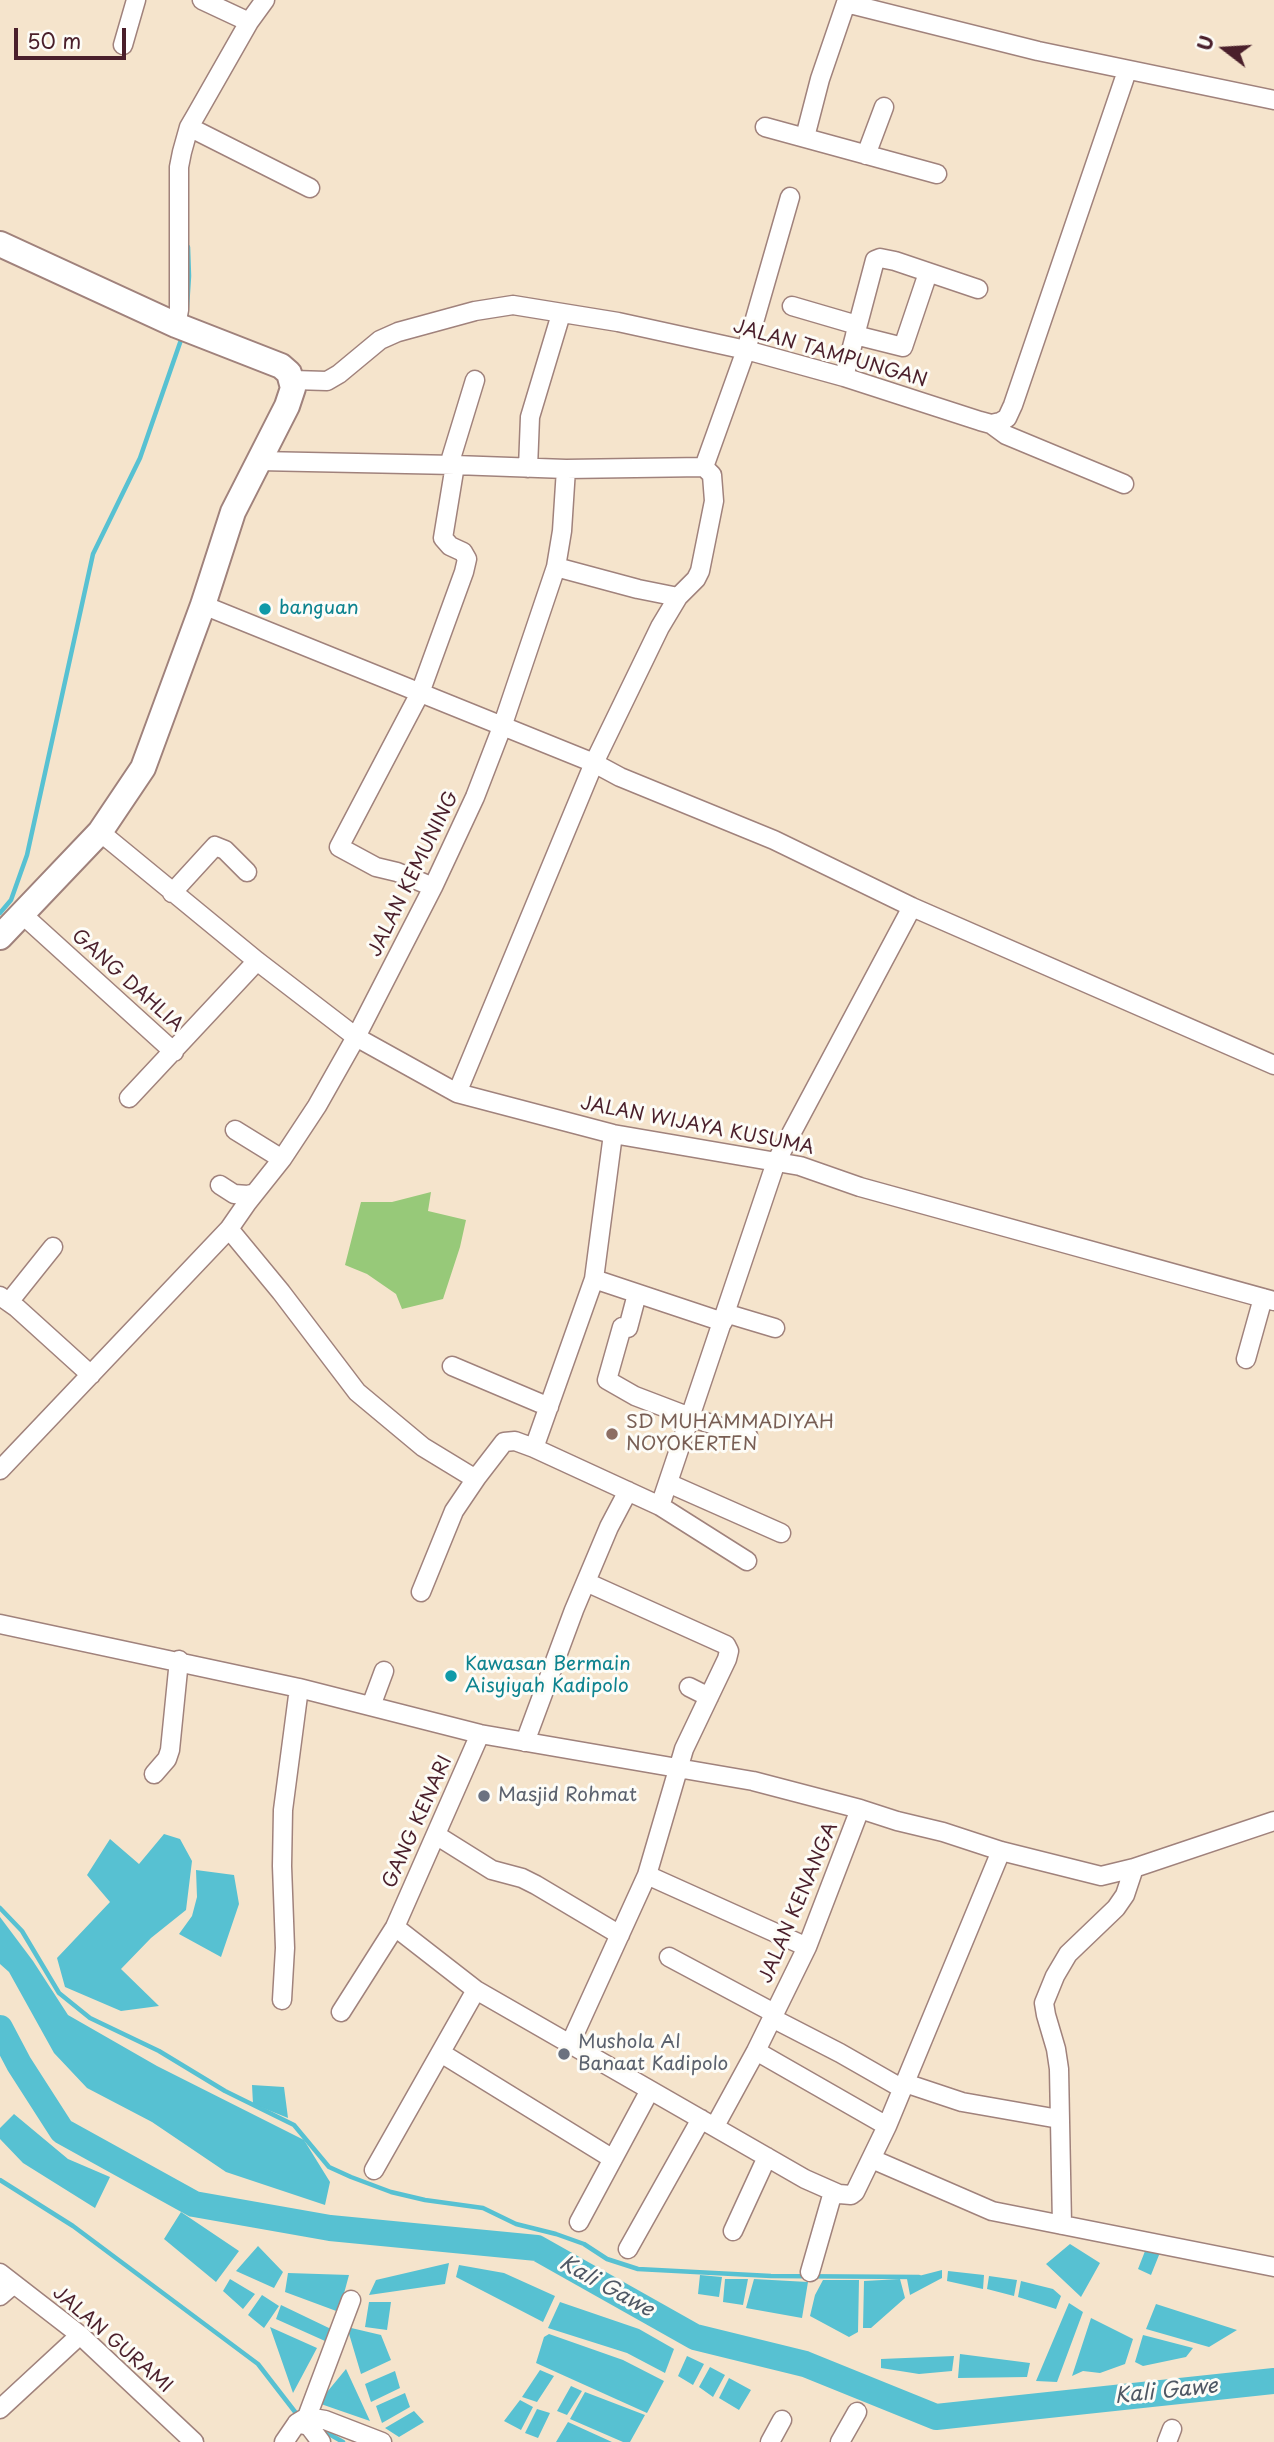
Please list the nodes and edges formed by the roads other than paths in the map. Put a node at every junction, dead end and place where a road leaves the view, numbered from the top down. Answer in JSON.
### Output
{"nodes":[{"id":1,"x":136,"y":0,"type":"edge"},
{"id":2,"x":202,"y":0,"type":"edge"},
{"id":3,"x":265,"y":0,"type":"edge"},
{"id":4,"x":847,"y":1,"type":"edge"},
{"id":5,"x":249,"y":22,"type":"junction"},
{"id":6,"x":123,"y":46,"type":"dead end"},
{"id":7,"x":1128,"y":71,"type":"junction"},
{"id":8,"x":1274,"y":100,"type":"edge"},
{"id":9,"x":884,"y":107,"type":"dead end"},
{"id":10,"x":765,"y":127,"type":"dead end"},
{"id":11,"x":194,"y":130,"type":"junction"},
{"id":12,"x":805,"y":137,"type":"junction"},
{"id":13,"x":866,"y":155,"type":"junction"},
{"id":14,"x":937,"y":174,"type":"dead end"},
{"id":15,"x":310,"y":188,"type":"dead end"},
{"id":16,"x":790,"y":197,"type":"dead end"},
{"id":17,"x":0,"y":244,"type":"edge"},
{"id":18,"x":928,"y":273,"type":"junction"},
{"id":19,"x":978,"y":289,"type":"dead end"},
{"id":20,"x":792,"y":306,"type":"dead end"},
{"id":21,"x":561,"y":314,"type":"junction"},
{"id":22,"x":184,"y":327,"type":"junction"},
{"id":23,"x":856,"y":330,"type":"junction"},
{"id":24,"x":747,"y":350,"type":"junction"},
{"id":25,"x":844,"y":377,"type":"junction"},
{"id":26,"x":293,"y":380,"type":"junction"},
{"id":27,"x":475,"y":380,"type":"dead end"},
{"id":28,"x":991,"y":424,"type":"junction"},
{"id":29,"x":259,"y":461,"type":"junction"},
{"id":30,"x":452,"y":465,"type":"junction"},
{"id":31,"x":704,"y":467,"type":"junction"},
{"id":32,"x":528,"y":468,"type":"junction"},
{"id":33,"x":566,"y":469,"type":"junction"},
{"id":34,"x":1124,"y":484,"type":"dead end"},
{"id":35,"x":556,"y":567,"type":"junction"},
{"id":36,"x":678,"y":597,"type":"junction"},
{"id":37,"x":203,"y":605,"type":"junction"},
{"id":38,"x":420,"y":693,"type":"junction"},
{"id":39,"x":502,"y":726,"type":"junction"},
{"id":40,"x":594,"y":763,"type":"junction"},
{"id":41,"x":100,"y":832,"type":"junction"},
{"id":42,"x":247,"y":872,"type":"dead end"},
{"id":43,"x":433,"y":887,"type":"junction"},
{"id":44,"x":172,"y":893,"type":"junction"},
{"id":45,"x":912,"y":907,"type":"junction"},
{"id":46,"x":23,"y":915,"type":"junction"},
{"id":47,"x":0,"y":937,"type":"edge"},
{"id":48,"x":257,"y":961,"type":"junction"},
{"id":49,"x":356,"y":1037,"type":"junction"},
{"id":50,"x":174,"y":1052,"type":"junction"},
{"id":51,"x":1274,"y":1065,"type":"edge"},
{"id":52,"x":457,"y":1093,"type":"junction"},
{"id":53,"x":129,"y":1098,"type":"dead end"},
{"id":54,"x":235,"y":1130,"type":"dead end"},
{"id":55,"x":613,"y":1134,"type":"junction"},
{"id":56,"x":282,"y":1159,"type":"junction"},
{"id":57,"x":776,"y":1162,"type":"junction"},
{"id":58,"x":219,"y":1185,"type":"dead end"},
{"id":59,"x":255,"y":1193,"type":"junction"},
{"id":60,"x":229,"y":1229,"type":"junction"},
{"id":61,"x":53,"y":1247,"type":"dead end"},
{"id":62,"x":594,"y":1279,"type":"junction"},
{"id":63,"x":637,"y":1294,"type":"junction"},
{"id":64,"x":2,"y":1297,"type":"edge"},
{"id":65,"x":1268,"y":1299,"type":"edge"},
{"id":66,"x":724,"y":1317,"type":"junction"},
{"id":67,"x":775,"y":1328,"type":"dead end"},
{"id":68,"x":1246,"y":1359,"type":"dead end"},
{"id":69,"x":452,"y":1366,"type":"dead end"},
{"id":70,"x":91,"y":1375,"type":"junction"},
{"id":71,"x":549,"y":1407,"type":"junction"},
{"id":72,"x":690,"y":1417,"type":"junction"},
{"id":73,"x":748,"y":1436,"type":"dead end"},
{"id":74,"x":534,"y":1448,"type":"junction"},
{"id":75,"x":4,"y":1458,"type":"edge"},
{"id":76,"x":477,"y":1476,"type":"junction"},
{"id":77,"x":668,"y":1483,"type":"junction"},
{"id":78,"x":628,"y":1491,"type":"junction"},
{"id":79,"x":660,"y":1506,"type":"junction"},
{"id":80,"x":781,"y":1533,"type":"dead end"},
{"id":81,"x":747,"y":1561,"type":"dead end"},
{"id":82,"x":586,"y":1582,"type":"junction"},
{"id":83,"x":421,"y":1592,"type":"dead end"},
{"id":84,"x":0,"y":1624,"type":"edge"},
{"id":85,"x":178,"y":1660,"type":"junction"},
{"id":86,"x":384,"y":1671,"type":"dead end"},
{"id":87,"x":690,"y":1687,"type":"dead end"},
{"id":88,"x":299,"y":1688,"type":"junction"},
{"id":89,"x":709,"y":1697,"type":"junction"},
{"id":90,"x":371,"y":1706,"type":"junction"},
{"id":91,"x":480,"y":1734,"type":"junction"},
{"id":92,"x":525,"y":1742,"type":"junction"},
{"id":93,"x":678,"y":1768,"type":"junction"},
{"id":94,"x":154,"y":1774,"type":"dead end"},
{"id":95,"x":860,"y":1809,"type":"junction"},
{"id":96,"x":1273,"y":1820,"type":"edge"},
{"id":97,"x":436,"y":1835,"type":"junction"},
{"id":98,"x":1001,"y":1851,"type":"junction"},
{"id":99,"x":1135,"y":1868,"type":"junction"},
{"id":100,"x":647,"y":1875,"type":"junction"},
{"id":101,"x":395,"y":1927,"type":"junction"},
{"id":102,"x":620,"y":1935,"type":"junction"},
{"id":103,"x":807,"y":1947,"type":"junction"},
{"id":104,"x":669,"y":1957,"type":"dead end"},
{"id":105,"x":476,"y":1990,"type":"junction"},
{"id":106,"x":282,"y":2000,"type":"dead end"},
{"id":107,"x":341,"y":2012,"type":"dead end"},
{"id":108,"x":773,"y":2016,"type":"junction"},
{"id":109,"x":569,"y":2045,"type":"junction"},
{"id":110,"x":756,"y":2052,"type":"junction"},
{"id":111,"x":441,"y":2053,"type":"junction"},
{"id":112,"x":904,"y":2086,"type":"junction"},
{"id":113,"x":650,"y":2090,"type":"junction"},
{"id":114,"x":1059,"y":2119,"type":"junction"},
{"id":115,"x":708,"y":2122,"type":"junction"},
{"id":116,"x":887,"y":2126,"type":"junction"},
{"id":117,"x":767,"y":2157,"type":"junction"},
{"id":118,"x":612,"y":2159,"type":"junction"},
{"id":119,"x":872,"y":2159,"type":"junction"},
{"id":120,"x":374,"y":2170,"type":"dead end"},
{"id":121,"x":833,"y":2192,"type":"junction"},
{"id":122,"x":579,"y":2222,"type":"dead end"},
{"id":123,"x":1062,"y":2225,"type":"junction"},
{"id":124,"x":733,"y":2231,"type":"dead end"},
{"id":125,"x":628,"y":2249,"type":"dead end"},
{"id":126,"x":1274,"y":2267,"type":"edge"},
{"id":127,"x":810,"y":2272,"type":"dead end"},
{"id":128,"x":7,"y":2278,"type":"edge"},
{"id":129,"x":0,"y":2296,"type":"edge"},
{"id":130,"x":351,"y":2300,"type":"dead end"},
{"id":131,"x":80,"y":2335,"type":"junction"},
{"id":132,"x":0,"y":2409,"type":"edge"},
{"id":133,"x":857,"y":2412,"type":"dead end"},
{"id":134,"x":301,"y":2420,"type":"junction"},
{"id":135,"x":782,"y":2420,"type":"dead end"},
{"id":136,"x":193,"y":2442,"type":"edge"},
{"id":137,"x":284,"y":2442,"type":"edge"},
{"id":138,"x":321,"y":2442,"type":"edge"},
{"id":139,"x":382,"y":2442,"type":"edge"},
{"id":140,"x":771,"y":2442,"type":"edge"},
{"id":141,"x":840,"y":2442,"type":"edge"}],
"edges":[{"from":1,"to":6,"type":"street"},
{"from":2,"to":5,"type":"street"},
{"from":3,"to":5,"type":"street"},
{"from":4,"to":7,"type":"street"},
{"from":4,"to":12,"type":"street"},
{"from":5,"to":11,"type":"street"},
{"from":7,"to":8,"type":"street"},
{"from":7,"to":28,"type":"street"},
{"from":9,"to":13,"type":"street"},
{"from":10,"to":12,"type":"street"},
{"from":11,"to":15,"type":"street"},
{"from":11,"to":22,"type":"street"},
{"from":12,"to":13,"type":"street"},
{"from":13,"to":14,"type":"street"},
{"from":16,"to":24,"type":"street"},
{"from":17,"to":22,"type":"main road"},
{"from":18,"to":19,"type":"street"},
{"from":18,"to":23,"type":"street"},
{"from":18,"to":23,"type":"street"},
{"from":20,"to":23,"type":"street"},
{"from":21,"to":24,"type":"street","name":"JALAN TAMPUNGAN"},
{"from":21,"to":26,"type":"street","name":"JALAN TAMPUNGAN"},
{"from":21,"to":32,"type":"street"},
{"from":22,"to":26,"type":"main road"},
{"from":23,"to":25,"type":"street"},
{"from":24,"to":25,"type":"street","name":"JALAN TAMPUNGAN"},
{"from":24,"to":31,"type":"street"},
{"from":25,"to":28,"type":"street","name":"JALAN TAMPUNGAN"},
{"from":26,"to":29,"type":"main road"},
{"from":27,"to":30,"type":"street"},
{"from":28,"to":34,"type":"street","name":"JALAN TAMPUNGAN"},
{"from":29,"to":30,"type":"street"},
{"from":29,"to":37,"type":"main road"},
{"from":30,"to":32,"type":"street"},
{"from":30,"to":38,"type":"street"},
{"from":31,"to":33,"type":"street"},
{"from":31,"to":36,"type":"street"},
{"from":32,"to":33,"type":"street"},
{"from":33,"to":35,"type":"street","name":"JALAN KEMUNING"},
{"from":35,"to":36,"type":"street"},
{"from":35,"to":39,"type":"street","name":"JALAN KEMUNING"},
{"from":36,"to":40,"type":"street"},
{"from":37,"to":38,"type":"street"},
{"from":37,"to":41,"type":"main road"},
{"from":38,"to":39,"type":"street"},
{"from":38,"to":43,"type":"street"},
{"from":39,"to":40,"type":"street"},
{"from":39,"to":43,"type":"street","name":"JALAN KEMUNING"},
{"from":40,"to":45,"type":"street"},
{"from":40,"to":52,"type":"street"},
{"from":41,"to":44,"type":"street","name":"JALAN WIJAYA KUSUMA"},
{"from":41,"to":46,"type":"main road"},
{"from":42,"to":44,"type":"street"},
{"from":43,"to":49,"type":"street","name":"JALAN KEMUNING"},
{"from":44,"to":48,"type":"street","name":"JALAN WIJAYA KUSUMA"},
{"from":45,"to":51,"type":"street"},
{"from":45,"to":57,"type":"street"},
{"from":46,"to":47,"type":"main road"},
{"from":46,"to":50,"type":"street","name":"GANG DAHLIA"},
{"from":48,"to":49,"type":"street","name":"JALAN WIJAYA KUSUMA"},
{"from":48,"to":50,"type":"street","name":"GANG DAHLIA"},
{"from":49,"to":52,"type":"street","name":"JALAN WIJAYA KUSUMA"},
{"from":49,"to":56,"type":"street","name":"JALAN KEMUNING"},
{"from":50,"to":53,"type":"street"},
{"from":52,"to":55,"type":"street","name":"JALAN WIJAYA KUSUMA"},
{"from":54,"to":56,"type":"street"},
{"from":55,"to":57,"type":"street","name":"JALAN WIJAYA KUSUMA"},
{"from":55,"to":62,"type":"street"},
{"from":56,"to":59,"type":"street","name":"JALAN KEMUNING"},
{"from":57,"to":65,"type":"street","name":"JALAN WIJAYA KUSUMA"},
{"from":57,"to":66,"type":"street"},
{"from":58,"to":59,"type":"street"},
{"from":59,"to":60,"type":"street","name":"JALAN KEMUNING"},
{"from":60,"to":70,"type":"street","name":"JALAN KEMUNING"},
{"from":60,"to":76,"type":"street"},
{"from":61,"to":64,"type":"street"},
{"from":62,"to":63,"type":"street"},
{"from":62,"to":71,"type":"street"},
{"from":63,"to":66,"type":"street"},
{"from":63,"to":72,"type":"street"},
{"from":64,"to":70,"type":"street"},
{"from":65,"to":68,"type":"street"},
{"from":66,"to":67,"type":"street"},
{"from":66,"to":72,"type":"street"},
{"from":69,"to":71,"type":"street"},
{"from":70,"to":75,"type":"street","name":"JALAN KEMUNING"},
{"from":71,"to":74,"type":"street"},
{"from":72,"to":73,"type":"street"},
{"from":72,"to":77,"type":"street"},
{"from":74,"to":76,"type":"street"},
{"from":74,"to":78,"type":"street"},
{"from":76,"to":83,"type":"street"},
{"from":77,"to":79,"type":"street"},
{"from":77,"to":80,"type":"street"},
{"from":78,"to":79,"type":"street"},
{"from":78,"to":82,"type":"street"},
{"from":79,"to":81,"type":"street"},
{"from":82,"to":89,"type":"street"},
{"from":82,"to":92,"type":"street"},
{"from":84,"to":85,"type":"street"},
{"from":85,"to":88,"type":"street"},
{"from":85,"to":94,"type":"street"},
{"from":86,"to":90,"type":"street"},
{"from":87,"to":89,"type":"street"},
{"from":88,"to":90,"type":"street"},
{"from":88,"to":106,"type":"street"},
{"from":89,"to":93,"type":"street"},
{"from":90,"to":91,"type":"street"},
{"from":91,"to":92,"type":"street"},
{"from":91,"to":97,"type":"street","name":"GANG KENARI"},
{"from":92,"to":93,"type":"street"},
{"from":93,"to":95,"type":"street"},
{"from":93,"to":100,"type":"street"},
{"from":95,"to":98,"type":"street"},
{"from":95,"to":103,"type":"street","name":"JALAN KENANGA"},
{"from":96,"to":99,"type":"street"},
{"from":97,"to":101,"type":"street","name":"GANG KENARI"},
{"from":97,"to":102,"type":"street"},
{"from":98,"to":99,"type":"street"},
{"from":98,"to":112,"type":"street"},
{"from":99,"to":114,"type":"street"},
{"from":100,"to":102,"type":"street"},
{"from":100,"to":103,"type":"street"},
{"from":101,"to":105,"type":"street"},
{"from":101,"to":107,"type":"street","name":"GANG KENARI"},
{"from":102,"to":109,"type":"street"},
{"from":103,"to":108,"type":"street","name":"JALAN KENANGA"},
{"from":104,"to":108,"type":"street"},
{"from":105,"to":109,"type":"street"},
{"from":105,"to":111,"type":"street"},
{"from":108,"to":110,"type":"street","name":"JALAN KENANGA"},
{"from":108,"to":112,"type":"street"},
{"from":109,"to":113,"type":"street"},
{"from":110,"to":115,"type":"street","name":"JALAN KENANGA"},
{"from":110,"to":116,"type":"street"},
{"from":111,"to":118,"type":"street"},
{"from":111,"to":120,"type":"street"},
{"from":112,"to":114,"type":"street"},
{"from":112,"to":116,"type":"street"},
{"from":113,"to":115,"type":"street"},
{"from":113,"to":118,"type":"street"},
{"from":114,"to":123,"type":"street"},
{"from":115,"to":117,"type":"street"},
{"from":115,"to":125,"type":"street","name":"JALAN KENANGA"},
{"from":116,"to":119,"type":"street"},
{"from":117,"to":121,"type":"street"},
{"from":117,"to":124,"type":"street"},
{"from":118,"to":122,"type":"street"},
{"from":119,"to":121,"type":"street"},
{"from":119,"to":123,"type":"street"},
{"from":121,"to":127,"type":"street"},
{"from":123,"to":126,"type":"street"},
{"from":128,"to":129,"type":"street"},
{"from":128,"to":131,"type":"street","name":"JALAN GURAMI"},
{"from":130,"to":134,"type":"street"},
{"from":131,"to":132,"type":"street"},
{"from":131,"to":136,"type":"street","name":"JALAN GURAMI"},
{"from":133,"to":141,"type":"street"},
{"from":134,"to":137,"type":"street"},
{"from":134,"to":138,"type":"street"},
{"from":134,"to":139,"type":"street"},
{"from":135,"to":140,"type":"street"}]}
